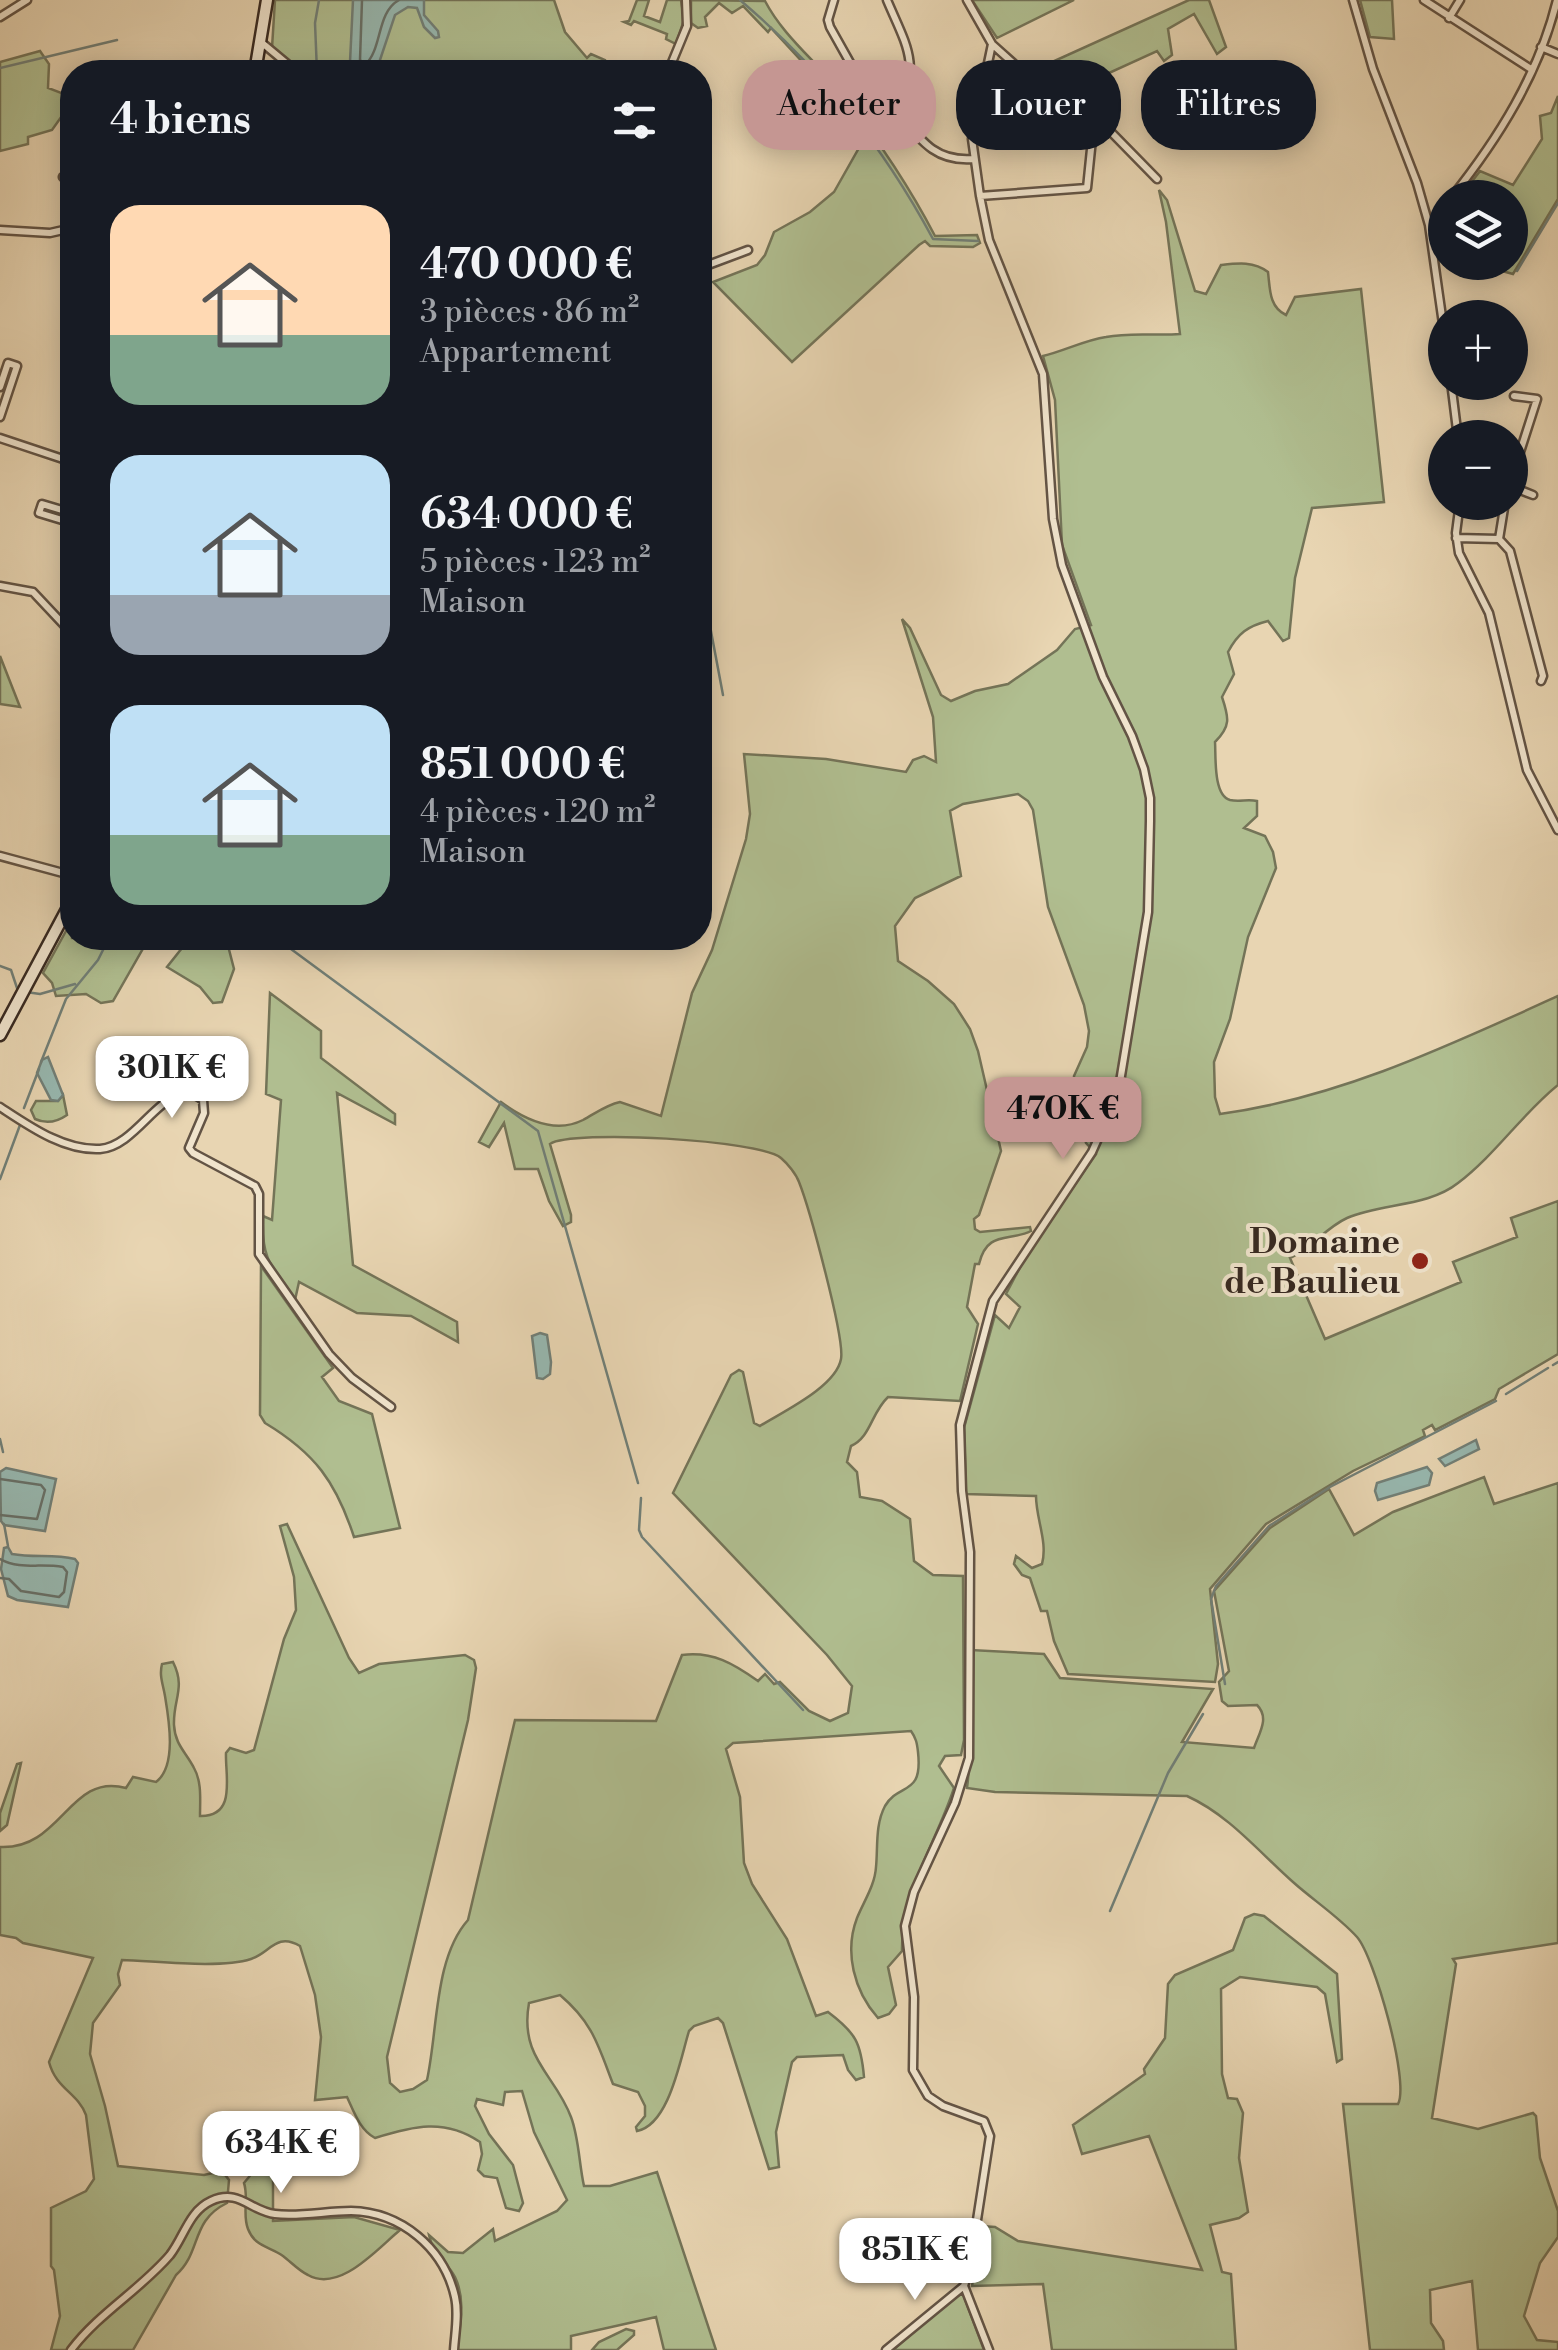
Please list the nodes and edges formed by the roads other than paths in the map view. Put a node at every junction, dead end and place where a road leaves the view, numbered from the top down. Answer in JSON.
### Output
{"nodes":[{"id":1,"x":27,"y":0,"type":"edge"},
{"id":2,"x":268,"y":0,"type":"edge"},
{"id":3,"x":686,"y":0,"type":"edge"},
{"id":4,"x":834,"y":0,"type":"edge"},
{"id":5,"x":887,"y":0,"type":"edge"},
{"id":6,"x":967,"y":0,"type":"edge"},
{"id":7,"x":1353,"y":0,"type":"edge"},
{"id":8,"x":1424,"y":0,"type":"edge"},
{"id":9,"x":1460,"y":0,"type":"edge"},
{"id":10,"x":1557,"y":0,"type":"edge"},
{"id":11,"x":0,"y":17,"type":"edge"},
{"id":12,"x":1450,"y":18,"type":"junction"},
{"id":13,"x":261,"y":42,"type":"junction"},
{"id":14,"x":992,"y":44,"type":"junction"},
{"id":15,"x":1541,"y":47,"type":"junction"},
{"id":16,"x":1558,"y":54,"type":"edge"},
{"id":17,"x":258,"y":60,"type":"edge"},
{"id":18,"x":283,"y":60,"type":"edge"},
{"id":19,"x":673,"y":60,"type":"edge"},
{"id":20,"x":848,"y":60,"type":"edge"},
{"id":21,"x":908,"y":60,"type":"edge"},
{"id":22,"x":1010,"y":60,"type":"edge"},
{"id":23,"x":1531,"y":69,"type":"junction"},
{"id":24,"x":1121,"y":142,"type":"edge"},
{"id":25,"x":934,"y":150,"type":"edge"},
{"id":26,"x":1091,"y":150,"type":"edge"},
{"id":27,"x":973,"y":158,"type":"junction"},
{"id":28,"x":1157,"y":180,"type":"dead end"},
{"id":29,"x":1465,"y":180,"type":"edge"},
{"id":30,"x":980,"y":196,"type":"junction"},
{"id":31,"x":1428,"y":221,"type":"edge"},
{"id":32,"x":0,"y":230,"type":"edge"},
{"id":33,"x":60,"y":231,"type":"edge"},
{"id":34,"x":748,"y":250,"type":"dead end"},
{"id":35,"x":712,"y":264,"type":"edge"},
{"id":36,"x":0,"y":387,"type":"edge"},
{"id":37,"x":1528,"y":397,"type":"edge"},
{"id":38,"x":0,"y":417,"type":"edge"},
{"id":39,"x":1528,"y":427,"type":"edge"},
{"id":40,"x":0,"y":438,"type":"edge"},
{"id":41,"x":60,"y":458,"type":"edge"},
{"id":42,"x":1528,"y":493,"type":"edge"},
{"id":43,"x":1533,"y":495,"type":"dead end"},
{"id":44,"x":60,"y":509,"type":"edge"},
{"id":45,"x":60,"y":519,"type":"edge"},
{"id":46,"x":1458,"y":520,"type":"edge"},
{"id":47,"x":1502,"y":520,"type":"edge"},
{"id":48,"x":1456,"y":538,"type":"junction"},
{"id":49,"x":1499,"y":539,"type":"junction"},
{"id":50,"x":0,"y":586,"type":"edge"},
{"id":51,"x":60,"y":621,"type":"edge"},
{"id":52,"x":1541,"y":681,"type":"dead end"},
{"id":53,"x":1558,"y":830,"type":"edge"},
{"id":54,"x":0,"y":856,"type":"edge"},
{"id":55,"x":60,"y":872,"type":"edge"},
{"id":56,"x":60,"y":922,"type":"edge"},
{"id":57,"x":0,"y":1035,"type":"edge"},
{"id":58,"x":0,"y":1108,"type":"edge"},
{"id":59,"x":391,"y":1407,"type":"dead end"},
{"id":60,"x":964,"y":2286,"type":"junction"},
{"id":61,"x":71,"y":2350,"type":"edge"},
{"id":62,"x":454,"y":2350,"type":"edge"},
{"id":63,"x":886,"y":2350,"type":"edge"},
{"id":64,"x":989,"y":2350,"type":"edge"}],
"edges":[{"from":1,"to":11,"type":"street"},
{"from":2,"to":13,"type":"main road"},
{"from":3,"to":19,"type":"street"},
{"from":4,"to":20,"type":"street"},
{"from":5,"to":21,"type":"street"},
{"from":6,"to":14,"type":"street"},
{"from":7,"to":31,"type":"street"},
{"from":8,"to":12,"type":"street"},
{"from":9,"to":12,"type":"street"},
{"from":10,"to":15,"type":"street"},
{"from":12,"to":23,"type":"street"},
{"from":13,"to":17,"type":"main road"},
{"from":13,"to":18,"type":"street"},
{"from":14,"to":22,"type":"street"},
{"from":14,"to":27,"type":"street"},
{"from":15,"to":16,"type":"street"},
{"from":15,"to":23,"type":"street"},
{"from":23,"to":29,"type":"street"},
{"from":24,"to":28,"type":"street"},
{"from":25,"to":27,"type":"street"},
{"from":26,"to":30,"type":"street"},
{"from":27,"to":30,"type":"street"},
{"from":30,"to":60,"type":"street"},
{"from":32,"to":33,"type":"street"},
{"from":34,"to":35,"type":"street"},
{"from":36,"to":38,"type":"street"},
{"from":37,"to":39,"type":"street"},
{"from":40,"to":41,"type":"street"},
{"from":42,"to":43,"type":"street"},
{"from":44,"to":45,"type":"street"},
{"from":46,"to":48,"type":"street"},
{"from":47,"to":49,"type":"street"},
{"from":48,"to":49,"type":"street"},
{"from":48,"to":53,"type":"street"},
{"from":49,"to":52,"type":"street"},
{"from":50,"to":51,"type":"street"},
{"from":54,"to":55,"type":"street"},
{"from":56,"to":57,"type":"main road"},
{"from":58,"to":59,"type":"street"},
{"from":60,"to":63,"type":"street"},
{"from":60,"to":64,"type":"street"},
{"from":61,"to":62,"type":"street"}]}
